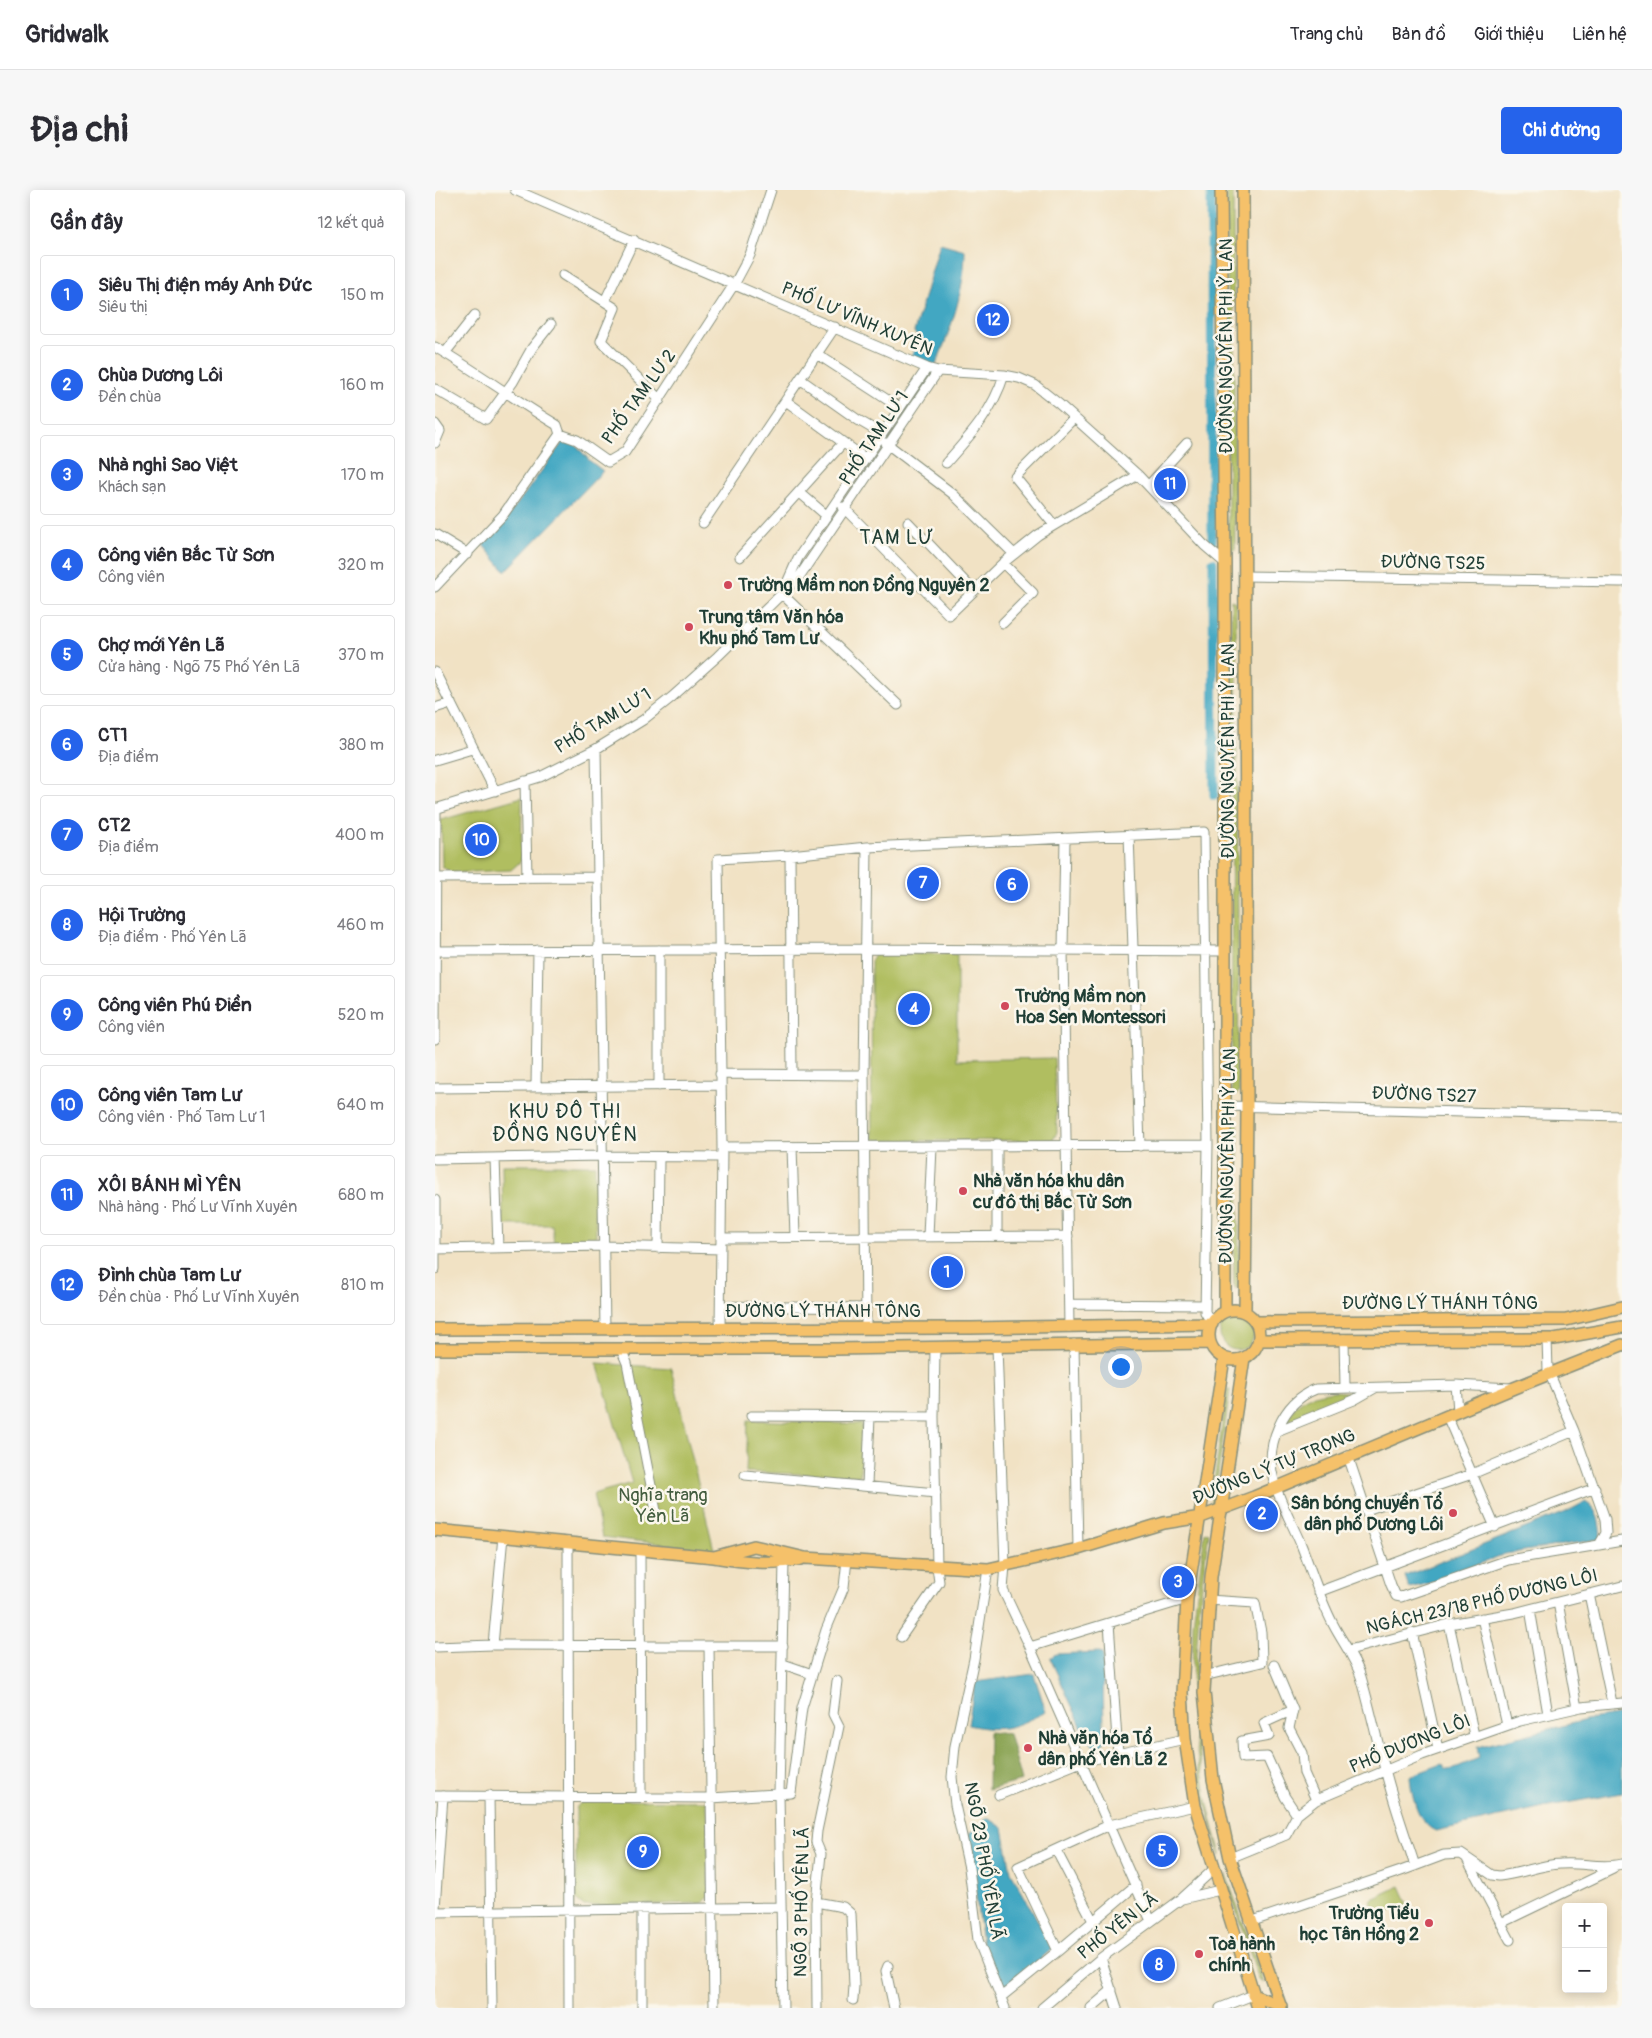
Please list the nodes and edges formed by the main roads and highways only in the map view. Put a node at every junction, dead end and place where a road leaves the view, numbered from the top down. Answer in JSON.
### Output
{"nodes":[{"id":1,"x":1221,"y":190,"type":"edge"},
{"id":2,"x":1243,"y":190,"type":"edge"},
{"id":3,"x":1225,"y":563,"type":"junction"},
{"id":4,"x":1244,"y":576,"type":"junction"},
{"id":5,"x":1622,"y":1307,"type":"edge"},
{"id":6,"x":1225,"y":1311,"type":"junction"},
{"id":7,"x":1245,"y":1312,"type":"junction"},
{"id":8,"x":1256,"y":1322,"type":"junction"},
{"id":9,"x":1212,"y":1324,"type":"junction"},
{"id":10,"x":1622,"y":1326,"type":"edge"},
{"id":11,"x":963,"y":1328,"type":"junction"},
{"id":12,"x":435,"y":1329,"type":"edge"},
{"id":13,"x":1259,"y":1340,"type":"junction"},
{"id":14,"x":1210,"y":1342,"type":"junction"},
{"id":15,"x":1622,"y":1345,"type":"edge"},
{"id":16,"x":964,"y":1347,"type":"junction"},
{"id":17,"x":435,"y":1349,"type":"edge"},
{"id":18,"x":1224,"y":1358,"type":"junction"},
{"id":19,"x":1244,"y":1358,"type":"junction"},
{"id":20,"x":1221,"y":1509,"type":"junction"},
{"id":21,"x":1201,"y":1517,"type":"junction"},
{"id":22,"x":435,"y":1530,"type":"edge"},
{"id":23,"x":714,"y":1557,"type":"junction"},
{"id":24,"x":805,"y":1558,"type":"junction"},
{"id":25,"x":1230,"y":1858,"type":"junction"},
{"id":26,"x":1213,"y":1870,"type":"junction"},
{"id":27,"x":1253,"y":1995,"type":"junction"},
{"id":28,"x":1282,"y":2007,"type":"edge"},
{"id":29,"x":1258,"y":2008,"type":"edge"}],
"edges":[{"from":1,"to":3,"type":"main road","name":"ĐƯỜNG NGUYÊN PHI Ỷ LAN"},
{"from":2,"to":4,"type":"main road","name":"ĐƯỜNG NGUYÊN PHI Ỷ LAN"},
{"from":3,"to":4,"type":"main road"},
{"from":3,"to":6,"type":"main road","name":"ĐƯỜNG NGUYÊN PHI Ỷ LAN"},
{"from":4,"to":7,"type":"main road","name":"ĐƯỜNG NGUYÊN PHI Ỷ LAN"},
{"from":5,"to":8,"type":"main road","name":"ĐƯỜNG LÝ THÁNH TÔNG"},
{"from":6,"to":7,"type":"main road"},
{"from":6,"to":9,"type":"main road"},
{"from":7,"to":8,"type":"main road"},
{"from":8,"to":13,"type":"main road"},
{"from":9,"to":11,"type":"main road","name":"ĐƯỜNG LÝ THÁNH TÔNG"},
{"from":9,"to":14,"type":"main road"},
{"from":10,"to":13,"type":"main road","name":"ĐƯỜNG LÝ THÁNH TÔNG"},
{"from":11,"to":12,"type":"main road","name":"ĐƯỜNG LÝ THÁNH TÔNG"},
{"from":11,"to":16,"type":"main road"},
{"from":13,"to":19,"type":"main road"},
{"from":14,"to":16,"type":"main road","name":"ĐƯỜNG LÝ THÁNH TÔNG"},
{"from":14,"to":18,"type":"main road"},
{"from":15,"to":20,"type":"main road","name":"ĐƯỜNG LÝ TỰ TRỌNG"},
{"from":16,"to":17,"type":"main road","name":"ĐƯỜNG LÝ THÁNH TÔNG"},
{"from":18,"to":19,"type":"main road"},
{"from":18,"to":21,"type":"main road"},
{"from":19,"to":20,"type":"main road"},
{"from":20,"to":21,"type":"main road","name":"ĐƯỜNG LÝ TỰ TRỌNG"},
{"from":20,"to":25,"type":"main road"},
{"from":21,"to":24,"type":"main road","name":"ĐƯỜNG LÝ TỰ TRỌNG"},
{"from":21,"to":26,"type":"main road"},
{"from":22,"to":23,"type":"main road","name":"ĐƯỜNG LÝ TỰ TRỌNG"},
{"from":23,"to":24,"type":"main road","name":"ĐƯỜNG LÝ TỰ TRỌNG"},
{"from":23,"to":24,"type":"main road","name":"ĐƯỜNG LÝ TỰ TRỌNG"},
{"from":25,"to":26,"type":"main road"},
{"from":25,"to":28,"type":"main road"},
{"from":26,"to":27,"type":"main road"},
{"from":27,"to":28,"type":"main road"},
{"from":27,"to":29,"type":"main road"}]}
